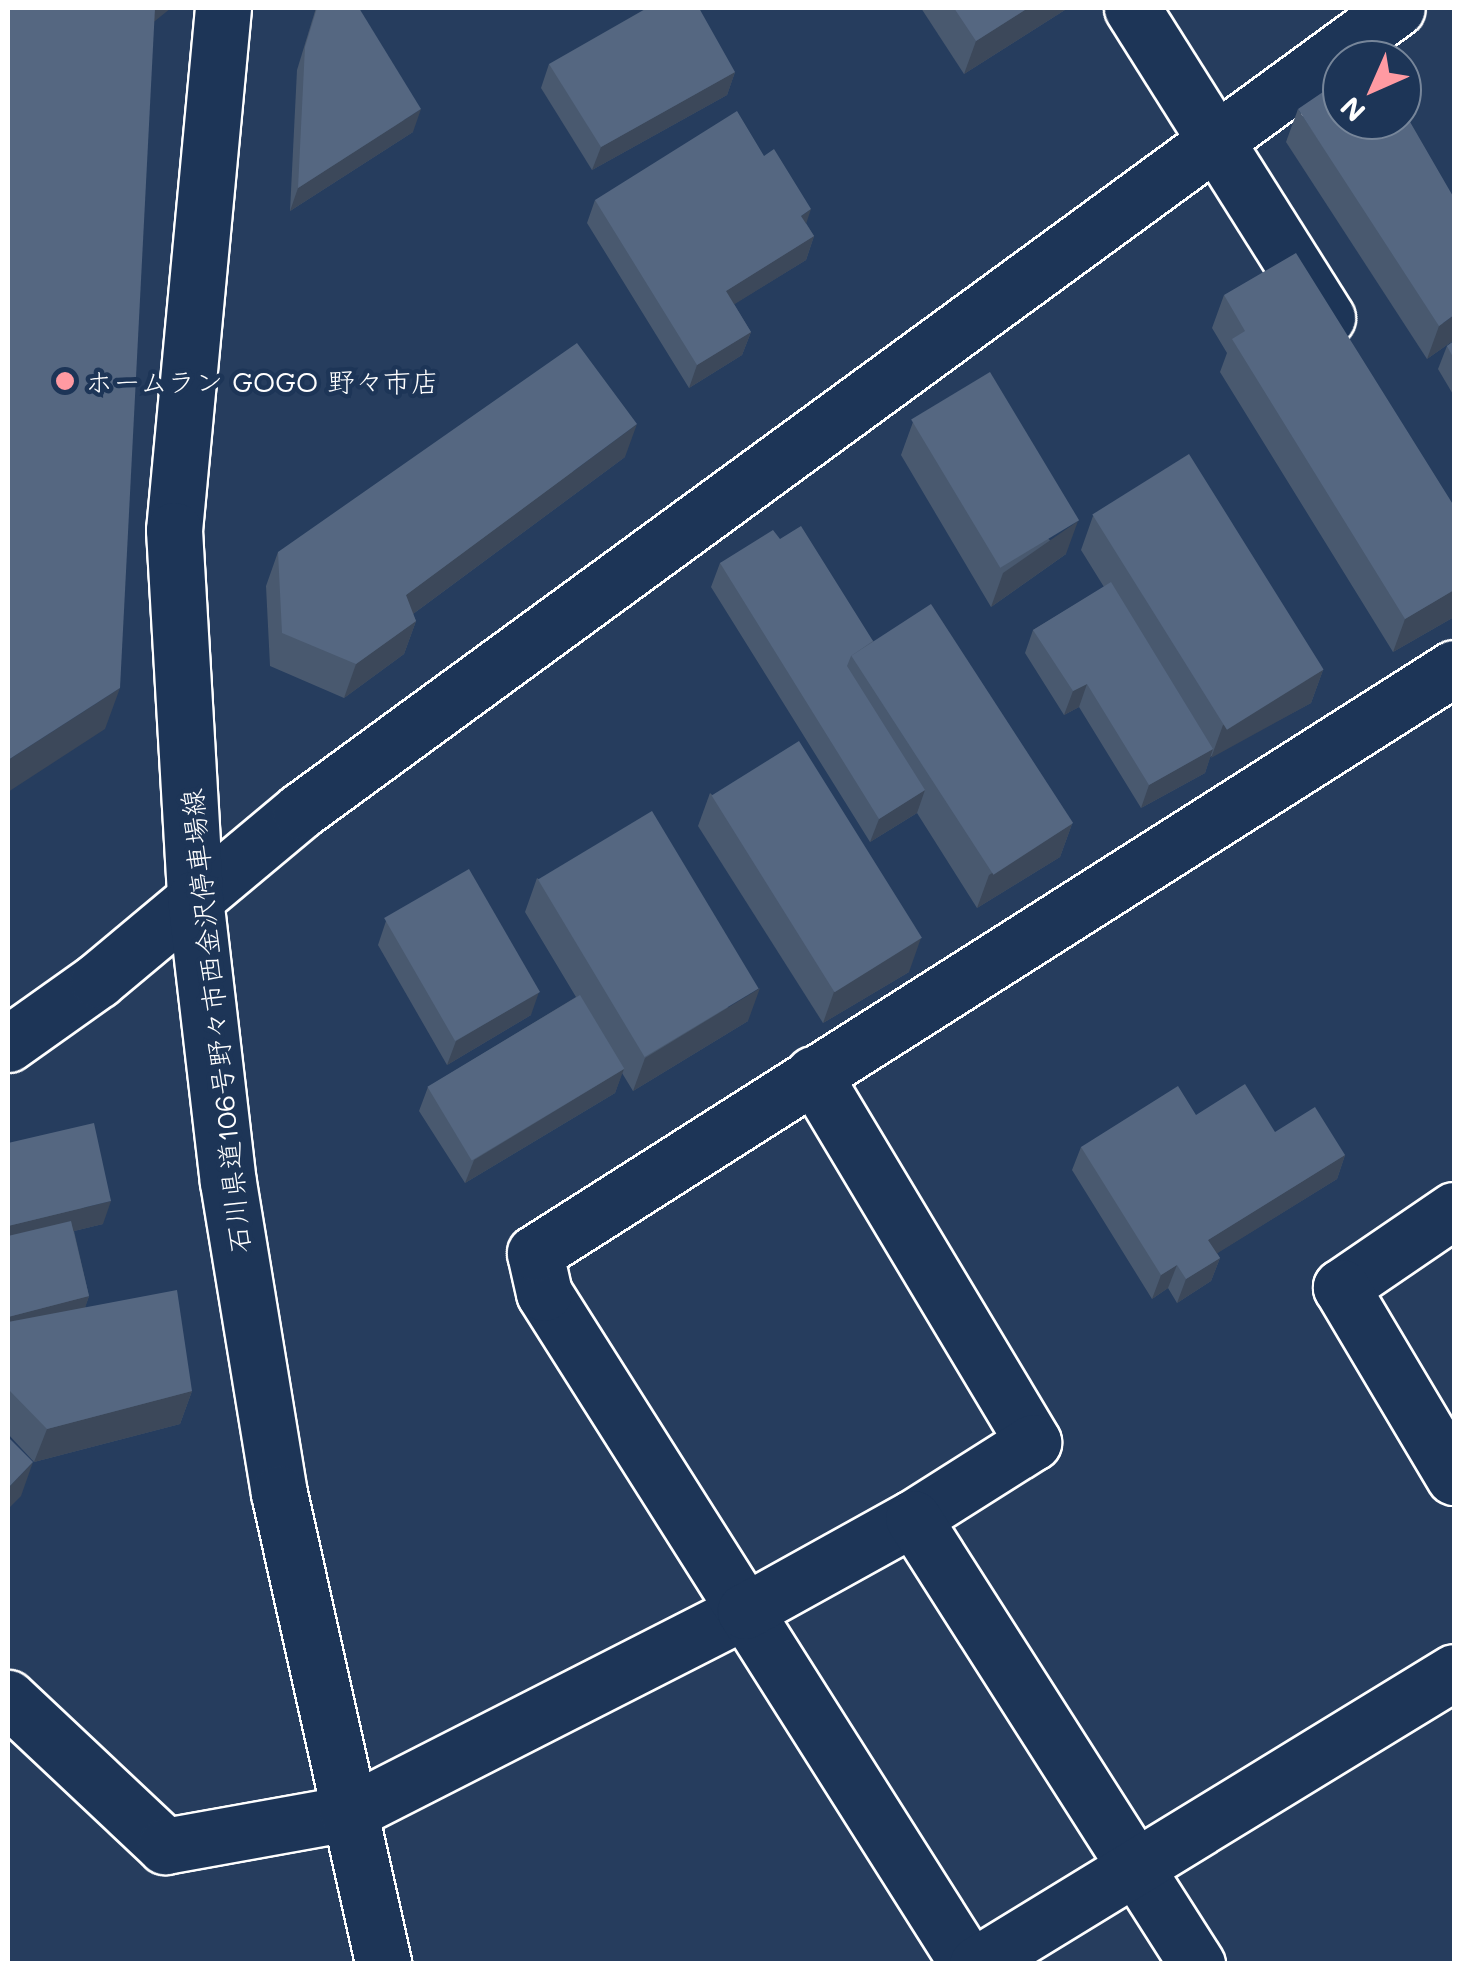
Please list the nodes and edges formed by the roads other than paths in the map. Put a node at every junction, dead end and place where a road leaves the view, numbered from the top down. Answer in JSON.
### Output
{"nodes":[{"id":1,"x":223,"y":8,"type":"edge"},
{"id":2,"x":1132,"y":8,"type":"edge"},
{"id":3,"x":1397,"y":8,"type":"edge"},
{"id":4,"x":1215,"y":142,"type":"junction"},
{"id":5,"x":1350,"y":354,"type":"edge"},
{"id":6,"x":1454,"y":668,"type":"edge"},
{"id":7,"x":195,"y":898,"type":"junction"},
{"id":8,"x":8,"y":1044,"type":"edge"},
{"id":9,"x":812,"y":1074,"type":"junction"},
{"id":10,"x":1454,"y":1210,"type":"edge"},
{"id":11,"x":1454,"y":1477,"type":"edge"},
{"id":12,"x":913,"y":1518,"type":"junction"},
{"id":13,"x":745,"y":1611,"type":"junction"},
{"id":14,"x":1454,"y":1672,"type":"edge"},
{"id":15,"x":8,"y":1698,"type":"edge"},
{"id":16,"x":348,"y":1813,"type":"junction"},
{"id":17,"x":1134,"y":1867,"type":"junction"},
{"id":18,"x":383,"y":1964,"type":"edge"},
{"id":19,"x":968,"y":1964,"type":"edge"},
{"id":20,"x":977,"y":1964,"type":"edge"},
{"id":21,"x":1197,"y":1964,"type":"edge"}],
"edges":[{"from":1,"to":7,"type":"street","name":"石川県道106号野々市西金沢停車場線"},
{"from":2,"to":4,"type":"street"},
{"from":3,"to":4,"type":"street"},
{"from":4,"to":5,"type":"street"},
{"from":4,"to":7,"type":"street"},
{"from":6,"to":9,"type":"street"},
{"from":7,"to":8,"type":"street"},
{"from":7,"to":16,"type":"street","name":"石川県道106号野々市西金沢停車場線"},
{"from":9,"to":12,"type":"street"},
{"from":9,"to":13,"type":"street"},
{"from":10,"to":11,"type":"street"},
{"from":12,"to":13,"type":"street"},
{"from":12,"to":17,"type":"street"},
{"from":13,"to":16,"type":"street"},
{"from":13,"to":19,"type":"street"},
{"from":14,"to":17,"type":"street"},
{"from":15,"to":16,"type":"street"},
{"from":16,"to":18,"type":"street","name":"石川県道106号野々市西金沢停車場線"},
{"from":17,"to":20,"type":"street"},
{"from":17,"to":21,"type":"street"}]}
